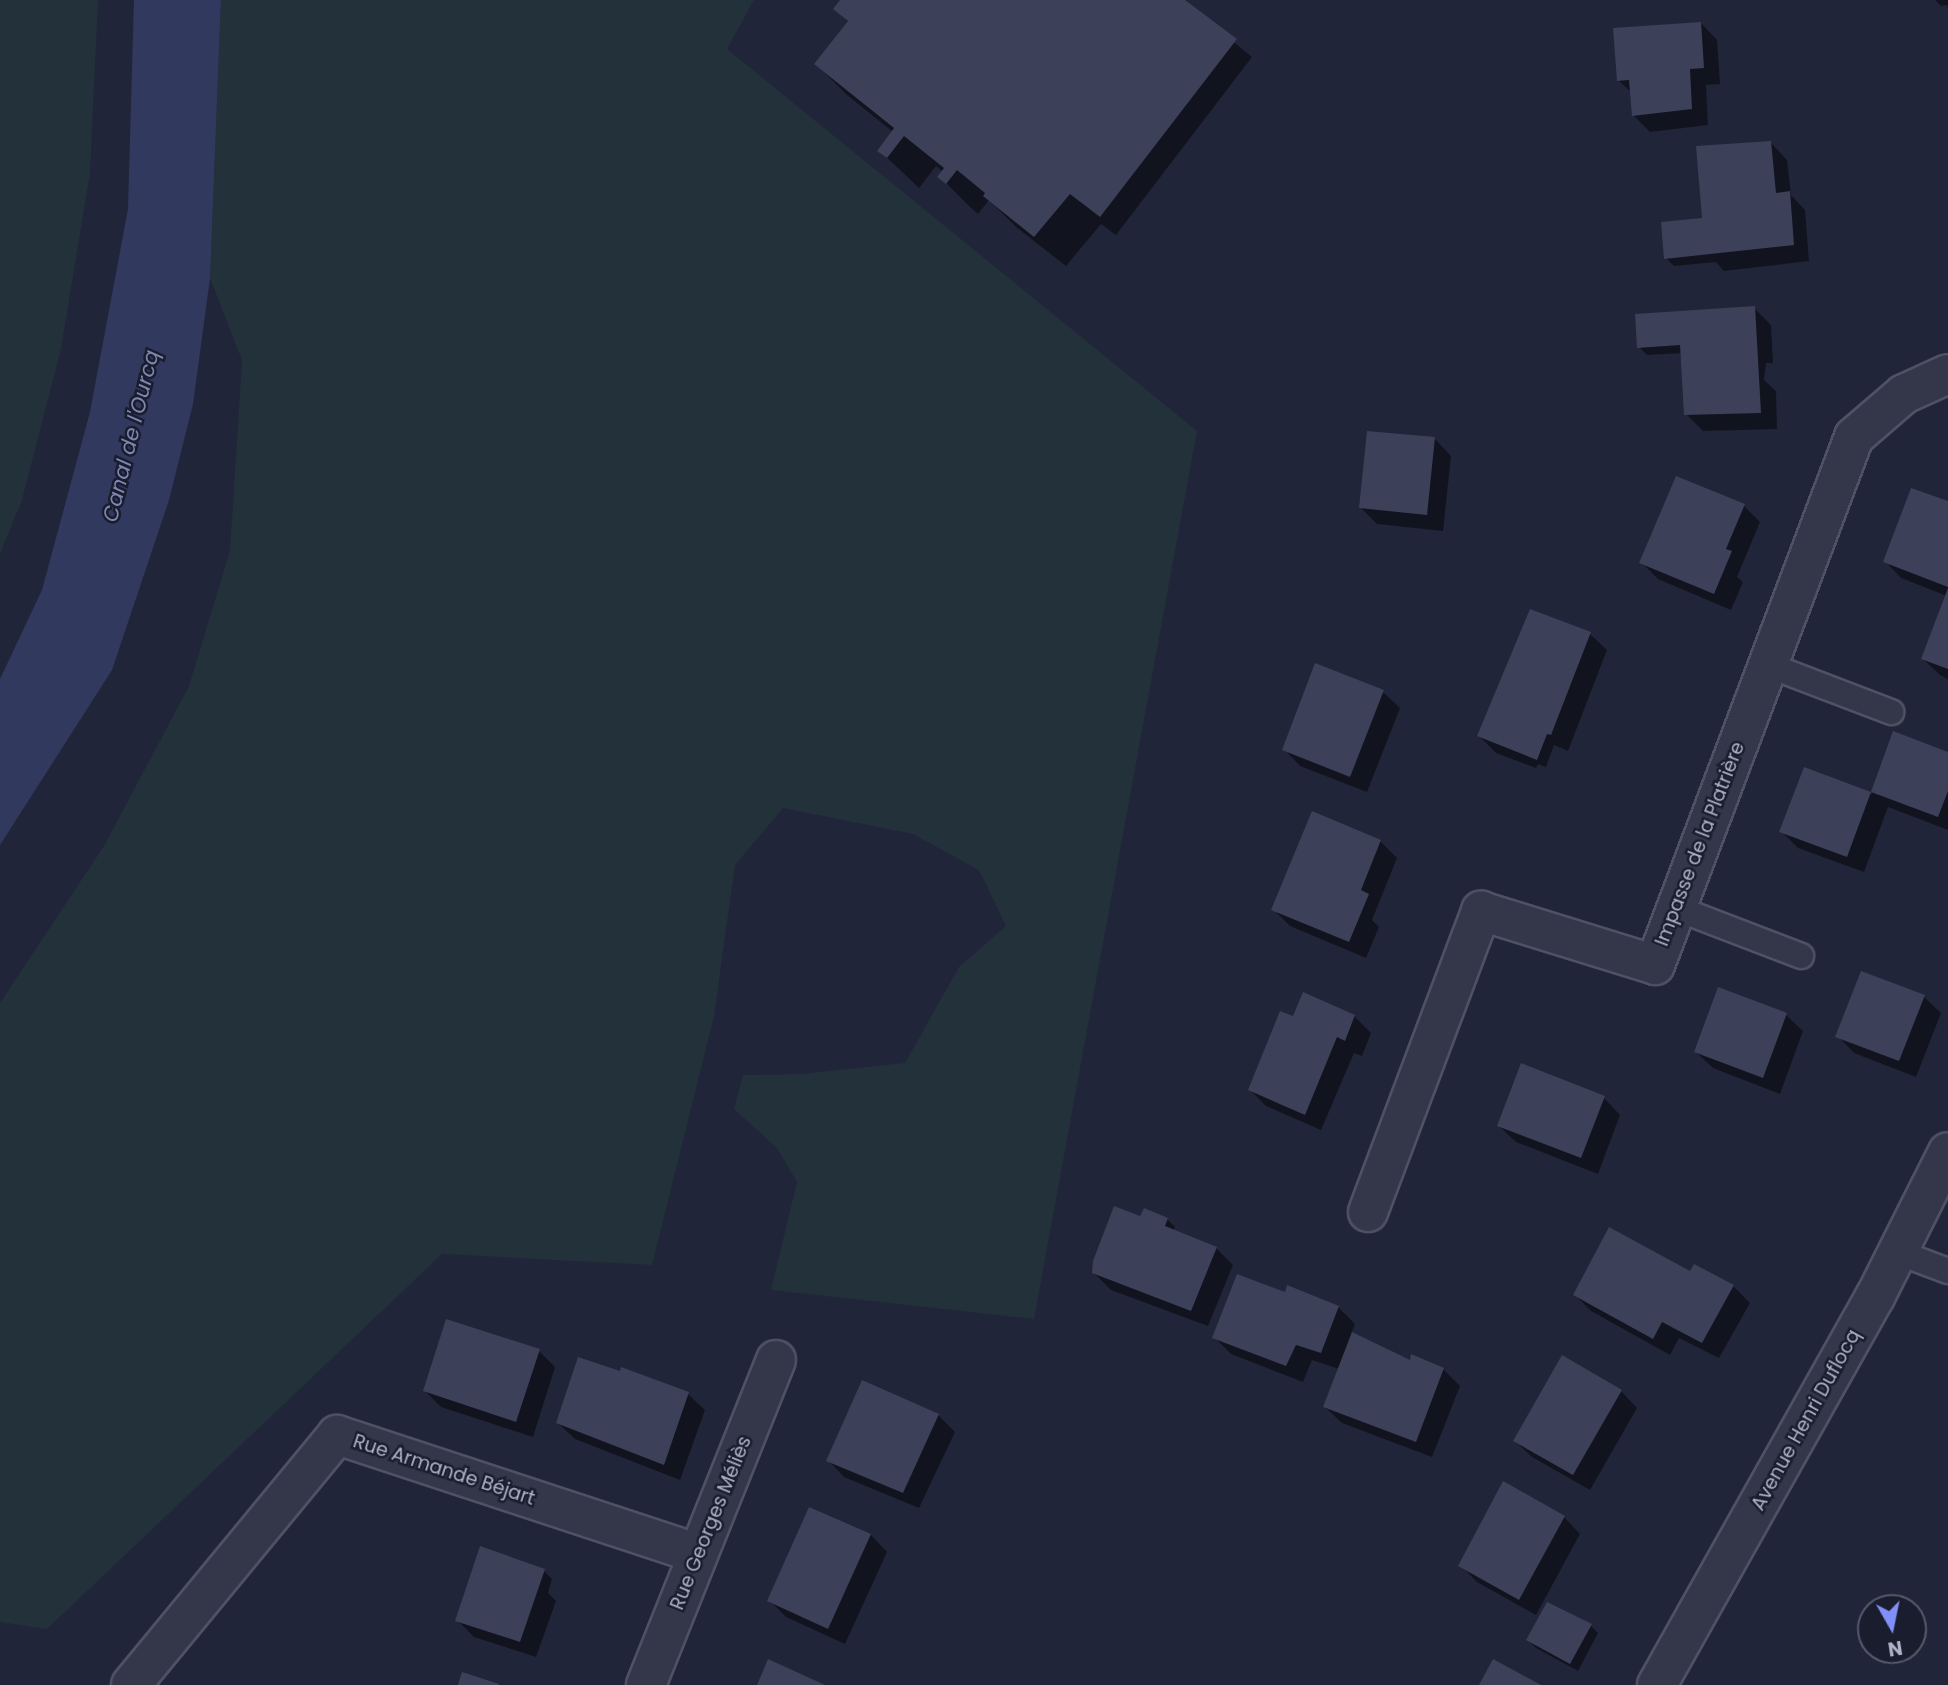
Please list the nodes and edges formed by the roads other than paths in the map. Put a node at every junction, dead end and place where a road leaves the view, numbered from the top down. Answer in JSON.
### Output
{"nodes":[{"id":1,"x":1948,"y":374,"type":"edge"},
{"id":2,"x":1768,"y":665,"type":"junction"},
{"id":3,"x":1891,"y":712,"type":"dead end"},
{"id":4,"x":1676,"y":908,"type":"junction"},
{"id":5,"x":1801,"y":956,"type":"dead end"},
{"id":6,"x":1948,"y":1152,"type":"edge"},
{"id":7,"x":1368,"y":1212,"type":"dead end"},
{"id":8,"x":1900,"y":1253,"type":"junction"},
{"id":9,"x":1948,"y":1271,"type":"edge"},
{"id":10,"x":776,"y":1360,"type":"dead end"},
{"id":11,"x":698,"y":1554,"type":"junction"},
{"id":12,"x":131,"y":1685,"type":"edge"},
{"id":13,"x":646,"y":1685,"type":"edge"},
{"id":14,"x":1657,"y":1685,"type":"edge"}],
"edges":[{"from":1,"to":2,"type":"street","name":"Impasse de la Platrière"},
{"from":2,"to":3,"type":"lane"},
{"from":2,"to":4,"type":"street","name":"Impasse de la Platrière"},
{"from":4,"to":5,"type":"lane"},
{"from":4,"to":7,"type":"street","name":"Impasse de la Platrière"},
{"from":6,"to":8,"type":"street","name":"Avenue Henri Duflocq"},
{"from":8,"to":9,"type":"lane"},
{"from":8,"to":14,"type":"street","name":"Avenue Henri Duflocq"},
{"from":10,"to":11,"type":"street","name":"Rue Georges Méliès"},
{"from":11,"to":12,"type":"street","name":"Rue Armande Béjart"},
{"from":11,"to":13,"type":"street","name":"Rue Georges Méliès"}]}
